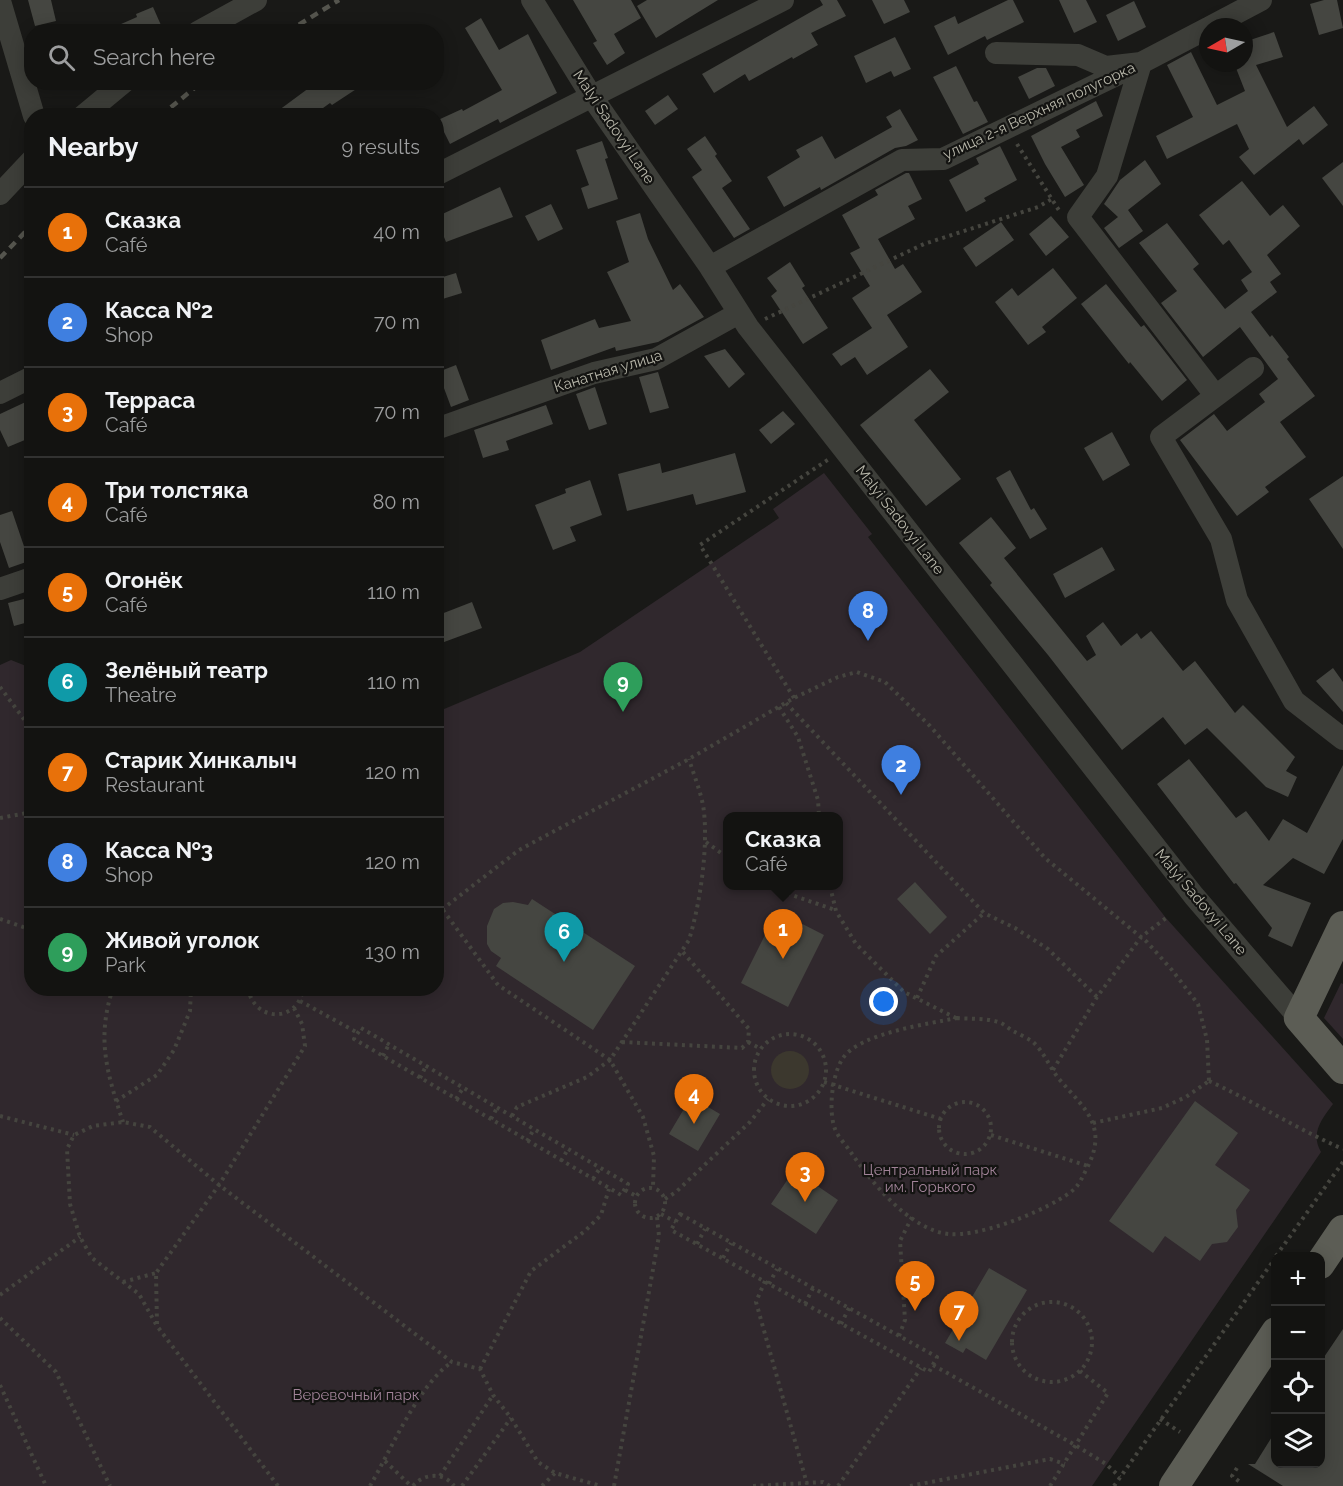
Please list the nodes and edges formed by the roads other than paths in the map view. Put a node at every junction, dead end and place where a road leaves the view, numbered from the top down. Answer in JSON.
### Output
{"nodes":[{"id":1,"x":256,"y":0,"type":"edge"},
{"id":2,"x":532,"y":0,"type":"edge"},
{"id":3,"x":783,"y":0,"type":"edge"},
{"id":4,"x":1262,"y":0,"type":"edge"},
{"id":5,"x":0,"y":1,"type":"edge"},
{"id":6,"x":1228,"y":18,"type":"edge"},
{"id":7,"x":212,"y":24,"type":"edge"},
{"id":8,"x":1199,"y":33,"type":"edge"},
{"id":9,"x":996,"y":53,"type":"dead end"},
{"id":10,"x":1141,"y":63,"type":"junction"},
{"id":11,"x":24,"y":82,"type":"edge"},
{"id":12,"x":26,"y":90,"type":"edge"},
{"id":13,"x":114,"y":90,"type":"edge"},
{"id":14,"x":592,"y":97,"type":"junction"},
{"id":15,"x":32,"y":108,"type":"edge"},
{"id":16,"x":93,"y":108,"type":"edge"},
{"id":17,"x":24,"y":168,"type":"edge"},
{"id":18,"x":444,"y":171,"type":"edge"},
{"id":19,"x":0,"y":194,"type":"edge"},
{"id":20,"x":710,"y":267,"type":"junction"},
{"id":21,"x":744,"y":320,"type":"junction"},
{"id":22,"x":1253,"y":368,"type":"dead end"},
{"id":23,"x":24,"y":381,"type":"edge"},
{"id":24,"x":0,"y":393,"type":"edge"},
{"id":25,"x":1215,"y":394,"type":"junction"},
{"id":26,"x":444,"y":426,"type":"edge"},
{"id":27,"x":24,"y":581,"type":"edge"},
{"id":28,"x":0,"y":589,"type":"edge"},
{"id":29,"x":1343,"y":739,"type":"edge"},
{"id":30,"x":1343,"y":926,"type":"edge"},
{"id":31,"x":1299,"y":1018,"type":"junction"},
{"id":32,"x":1343,"y":1069,"type":"edge"},
{"id":33,"x":1343,"y":1230,"type":"edge"},
{"id":34,"x":1325,"y":1257,"type":"edge"},
{"id":35,"x":1271,"y":1338,"type":"edge"},
{"id":36,"x":1176,"y":1485,"type":"edge"}],
"edges":[{"from":1,"to":7,"type":"street"},
{"from":2,"to":14,"type":"street","name":"Malyi Sadovyi Lane"},
{"from":3,"to":14,"type":"street"},
{"from":4,"to":6,"type":"street","name":"улица 2-я Верхняя полугорка"},
{"from":5,"to":11,"type":"street"},
{"from":8,"to":10,"type":"street","name":"улица 2-я Верхняя полугорка"},
{"from":9,"to":10,"type":"street"},
{"from":10,"to":20,"type":"street","name":"улица 2-я Верхняя полугорка"},
{"from":10,"to":25,"type":"street"},
{"from":12,"to":15,"type":"street"},
{"from":13,"to":16,"type":"street"},
{"from":14,"to":18,"type":"street"},
{"from":14,"to":20,"type":"street","name":"Malyi Sadovyi Lane"},
{"from":17,"to":19,"type":"street"},
{"from":20,"to":21,"type":"street","name":"Malyi Sadovyi Lane"},
{"from":21,"to":26,"type":"street","name":"Канатная улица"},
{"from":21,"to":31,"type":"street","name":"Malyi Sadovyi Lane"},
{"from":22,"to":25,"type":"street"},
{"from":23,"to":24,"type":"street"},
{"from":25,"to":29,"type":"street"},
{"from":27,"to":28,"type":"street"},
{"from":30,"to":31,"type":"main road"},
{"from":31,"to":32,"type":"main road"},
{"from":33,"to":34,"type":"main road"},
{"from":35,"to":36,"type":"main road"}]}
